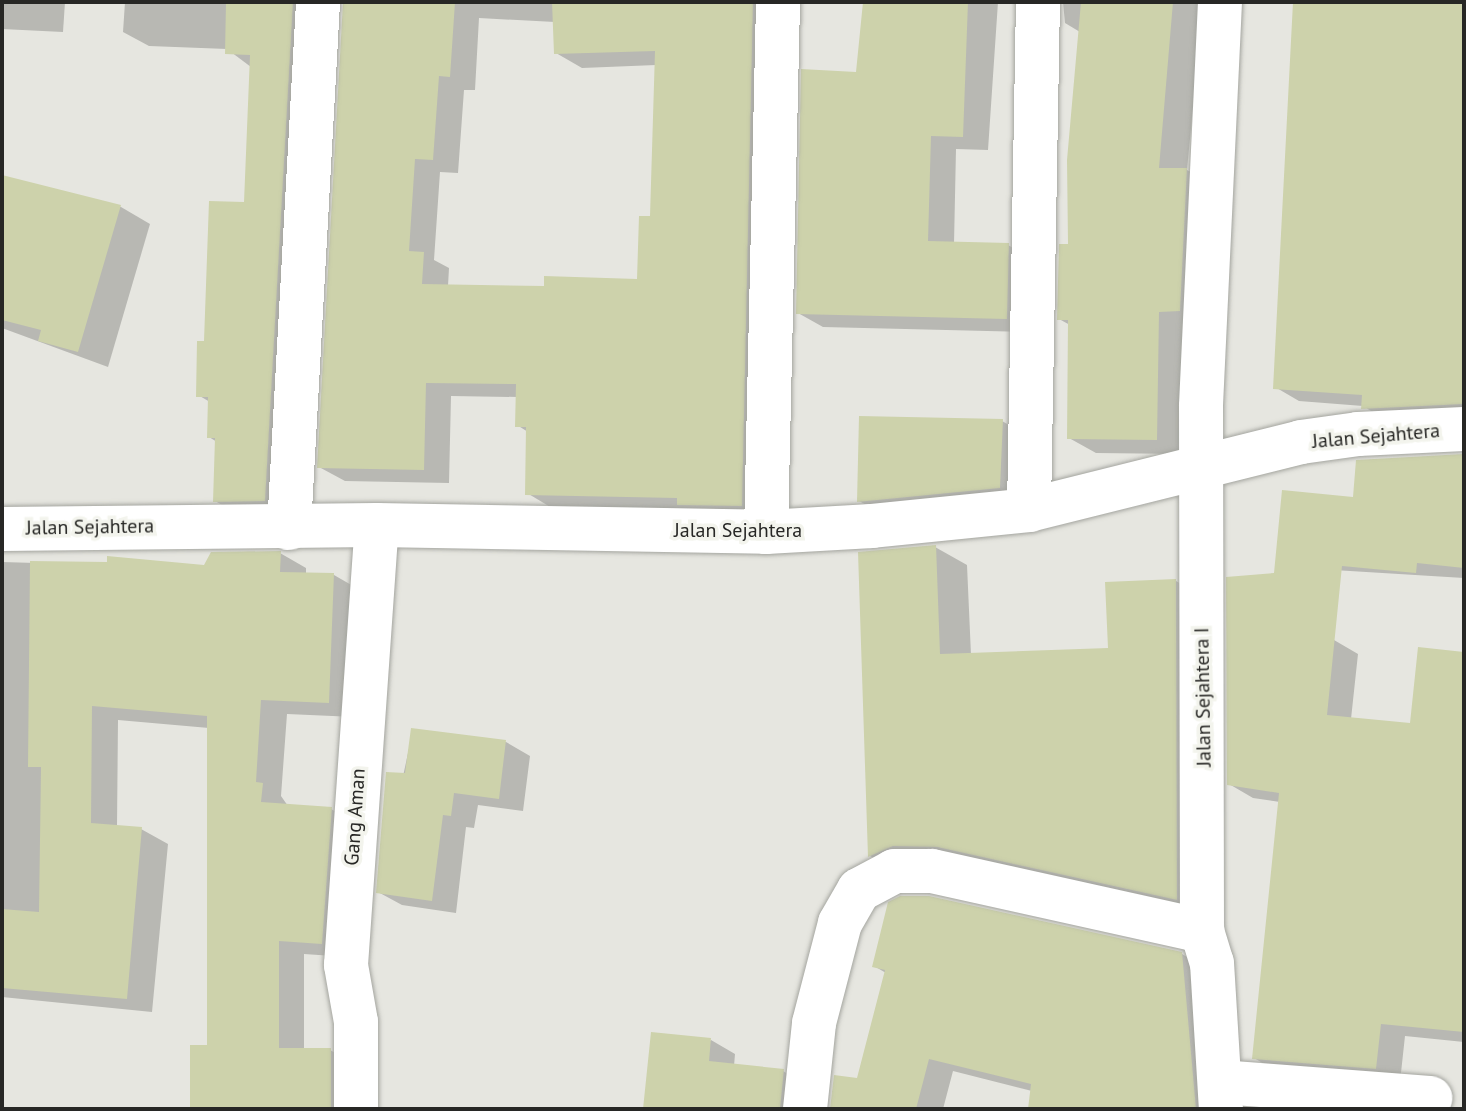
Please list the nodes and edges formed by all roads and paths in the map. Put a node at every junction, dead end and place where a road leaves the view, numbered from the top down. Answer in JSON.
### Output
{"nodes":[{"id":1,"x":318,"y":2,"type":"edge"},
{"id":2,"x":778,"y":2,"type":"edge"},
{"id":3,"x":1038,"y":2,"type":"edge"},
{"id":4,"x":1220,"y":2,"type":"edge"},
{"id":5,"x":1464,"y":429,"type":"edge"},
{"id":6,"x":1203,"y":463,"type":"junction"},
{"id":7,"x":1029,"y":510,"type":"junction"},
{"id":8,"x":377,"y":525,"type":"junction"},
{"id":9,"x":289,"y":528,"type":"junction"},
{"id":10,"x":2,"y":529,"type":"edge"},
{"id":11,"x":766,"y":532,"type":"junction"},
{"id":12,"x":1202,"y":931,"type":"junction"},
{"id":13,"x":1221,"y":1095,"type":"edge"},
{"id":14,"x":1430,"y":1098,"type":"dead end"},
{"id":15,"x":356,"y":1109,"type":"edge"},
{"id":16,"x":805,"y":1109,"type":"edge"}],
"edges":[{"from":1,"to":9,"type":"street"},
{"from":2,"to":11,"type":"street"},
{"from":3,"to":7,"type":"street"},
{"from":4,"to":6,"type":"street","name":"Jalan Sejahtera I"},
{"from":5,"to":6,"type":"street","name":"Jalan Sejahtera"},
{"from":6,"to":7,"type":"street","name":"Jalan Sejahtera"},
{"from":6,"to":12,"type":"street","name":"Jalan Sejahtera I"},
{"from":7,"to":11,"type":"street","name":"Jalan Sejahtera"},
{"from":8,"to":9,"type":"street","name":"Jalan Sejahtera"},
{"from":8,"to":11,"type":"street","name":"Jalan Sejahtera"},
{"from":8,"to":15,"type":"street","name":"Gang Aman"},
{"from":9,"to":10,"type":"street","name":"Jalan Sejahtera"},
{"from":12,"to":13,"type":"street","name":"Jalan Sejahtera I"},
{"from":12,"to":16,"type":"street"},
{"from":13,"to":14,"type":"street"}]}
